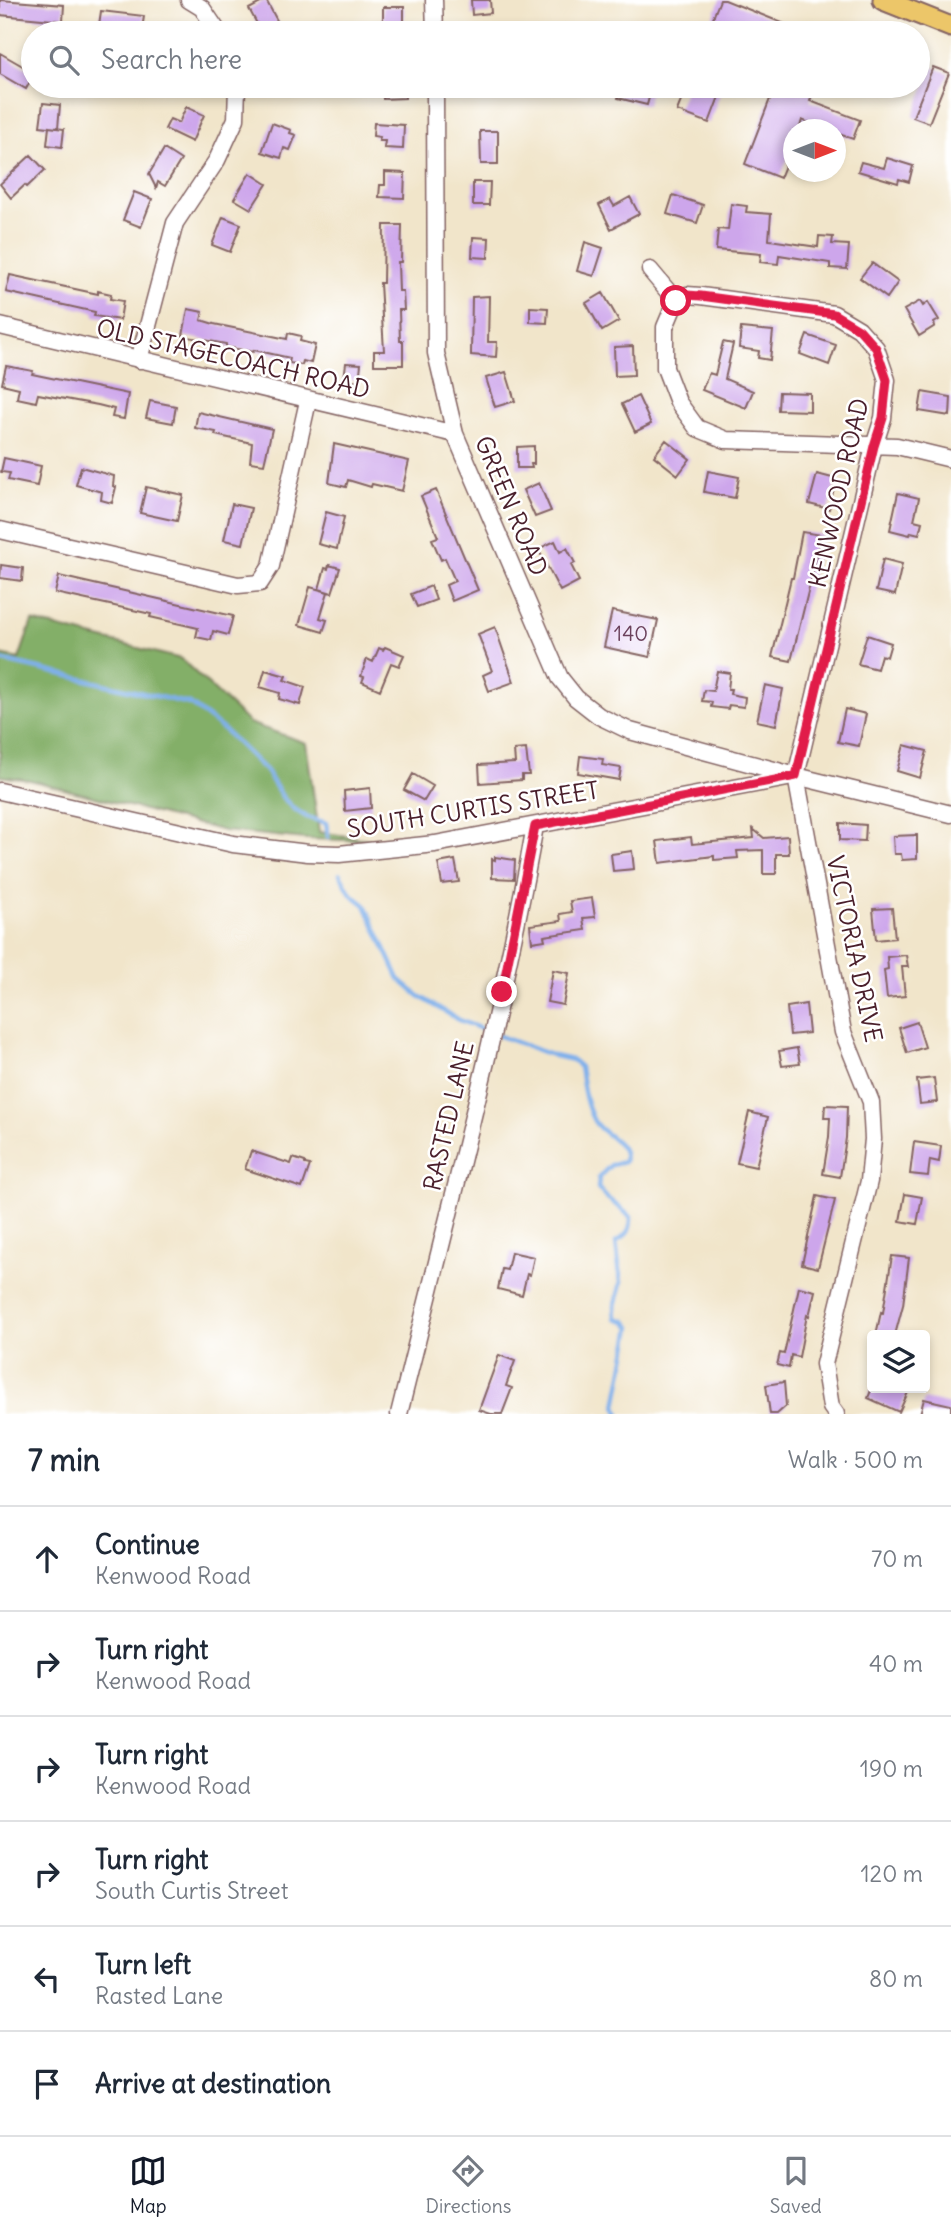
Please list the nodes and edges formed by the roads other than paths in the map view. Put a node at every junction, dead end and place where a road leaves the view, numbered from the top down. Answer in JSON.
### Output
{"nodes":[{"id":1,"x":189,"y":0,"type":"edge"},
{"id":2,"x":434,"y":0,"type":"edge"},
{"id":3,"x":883,"y":0,"type":"edge"},
{"id":4,"x":211,"y":21,"type":"edge"},
{"id":5,"x":435,"y":21,"type":"edge"},
{"id":6,"x":951,"y":27,"type":"edge"},
{"id":7,"x":237,"y":98,"type":"edge"},
{"id":8,"x":435,"y":98,"type":"edge"},
{"id":9,"x":650,"y":270,"type":"dead end"},
{"id":10,"x":676,"y":301,"type":"junction"},
{"id":11,"x":0,"y":326,"type":"edge"},
{"id":12,"x":139,"y":360,"type":"junction"},
{"id":13,"x":308,"y":401,"type":"junction"},
{"id":14,"x":455,"y":435,"type":"junction"},
{"id":15,"x":874,"y":446,"type":"junction"},
{"id":16,"x":951,"y":459,"type":"edge"},
{"id":17,"x":0,"y":530,"type":"edge"},
{"id":18,"x":796,"y":776,"type":"junction"},
{"id":19,"x":0,"y":791,"type":"edge"},
{"id":20,"x":951,"y":814,"type":"edge"},
{"id":21,"x":535,"y":826,"type":"junction"},
{"id":22,"x":398,"y":1414,"type":"edge"},
{"id":23,"x":836,"y":1414,"type":"edge"}],
"edges":[{"from":1,"to":4,"type":"street"},
{"from":2,"to":5,"type":"street"},
{"from":3,"to":6,"type":"main road"},
{"from":7,"to":12,"type":"street"},
{"from":8,"to":14,"type":"street","name":"GREEN ROAD"},
{"from":9,"to":10,"type":"street"},
{"from":10,"to":15,"type":"street","name":"KENWOOD ROAD"},
{"from":10,"to":15,"type":"street"},
{"from":11,"to":12,"type":"street","name":"OLD STAGECOACH ROAD"},
{"from":12,"to":13,"type":"street","name":"OLD STAGECOACH ROAD"},
{"from":13,"to":14,"type":"street","name":"OLD STAGECOACH ROAD"},
{"from":13,"to":17,"type":"street"},
{"from":14,"to":18,"type":"street","name":"GREEN ROAD"},
{"from":15,"to":16,"type":"street"},
{"from":15,"to":18,"type":"street","name":"KENWOOD ROAD"},
{"from":18,"to":20,"type":"street","name":"SOUTH CURTIS STREET"},
{"from":18,"to":21,"type":"street","name":"SOUTH CURTIS STREET"},
{"from":18,"to":23,"type":"street","name":"VICTORIA DRIVE"},
{"from":19,"to":21,"type":"street","name":"SOUTH CURTIS STREET"},
{"from":21,"to":22,"type":"street","name":"RASTED LANE"}]}
